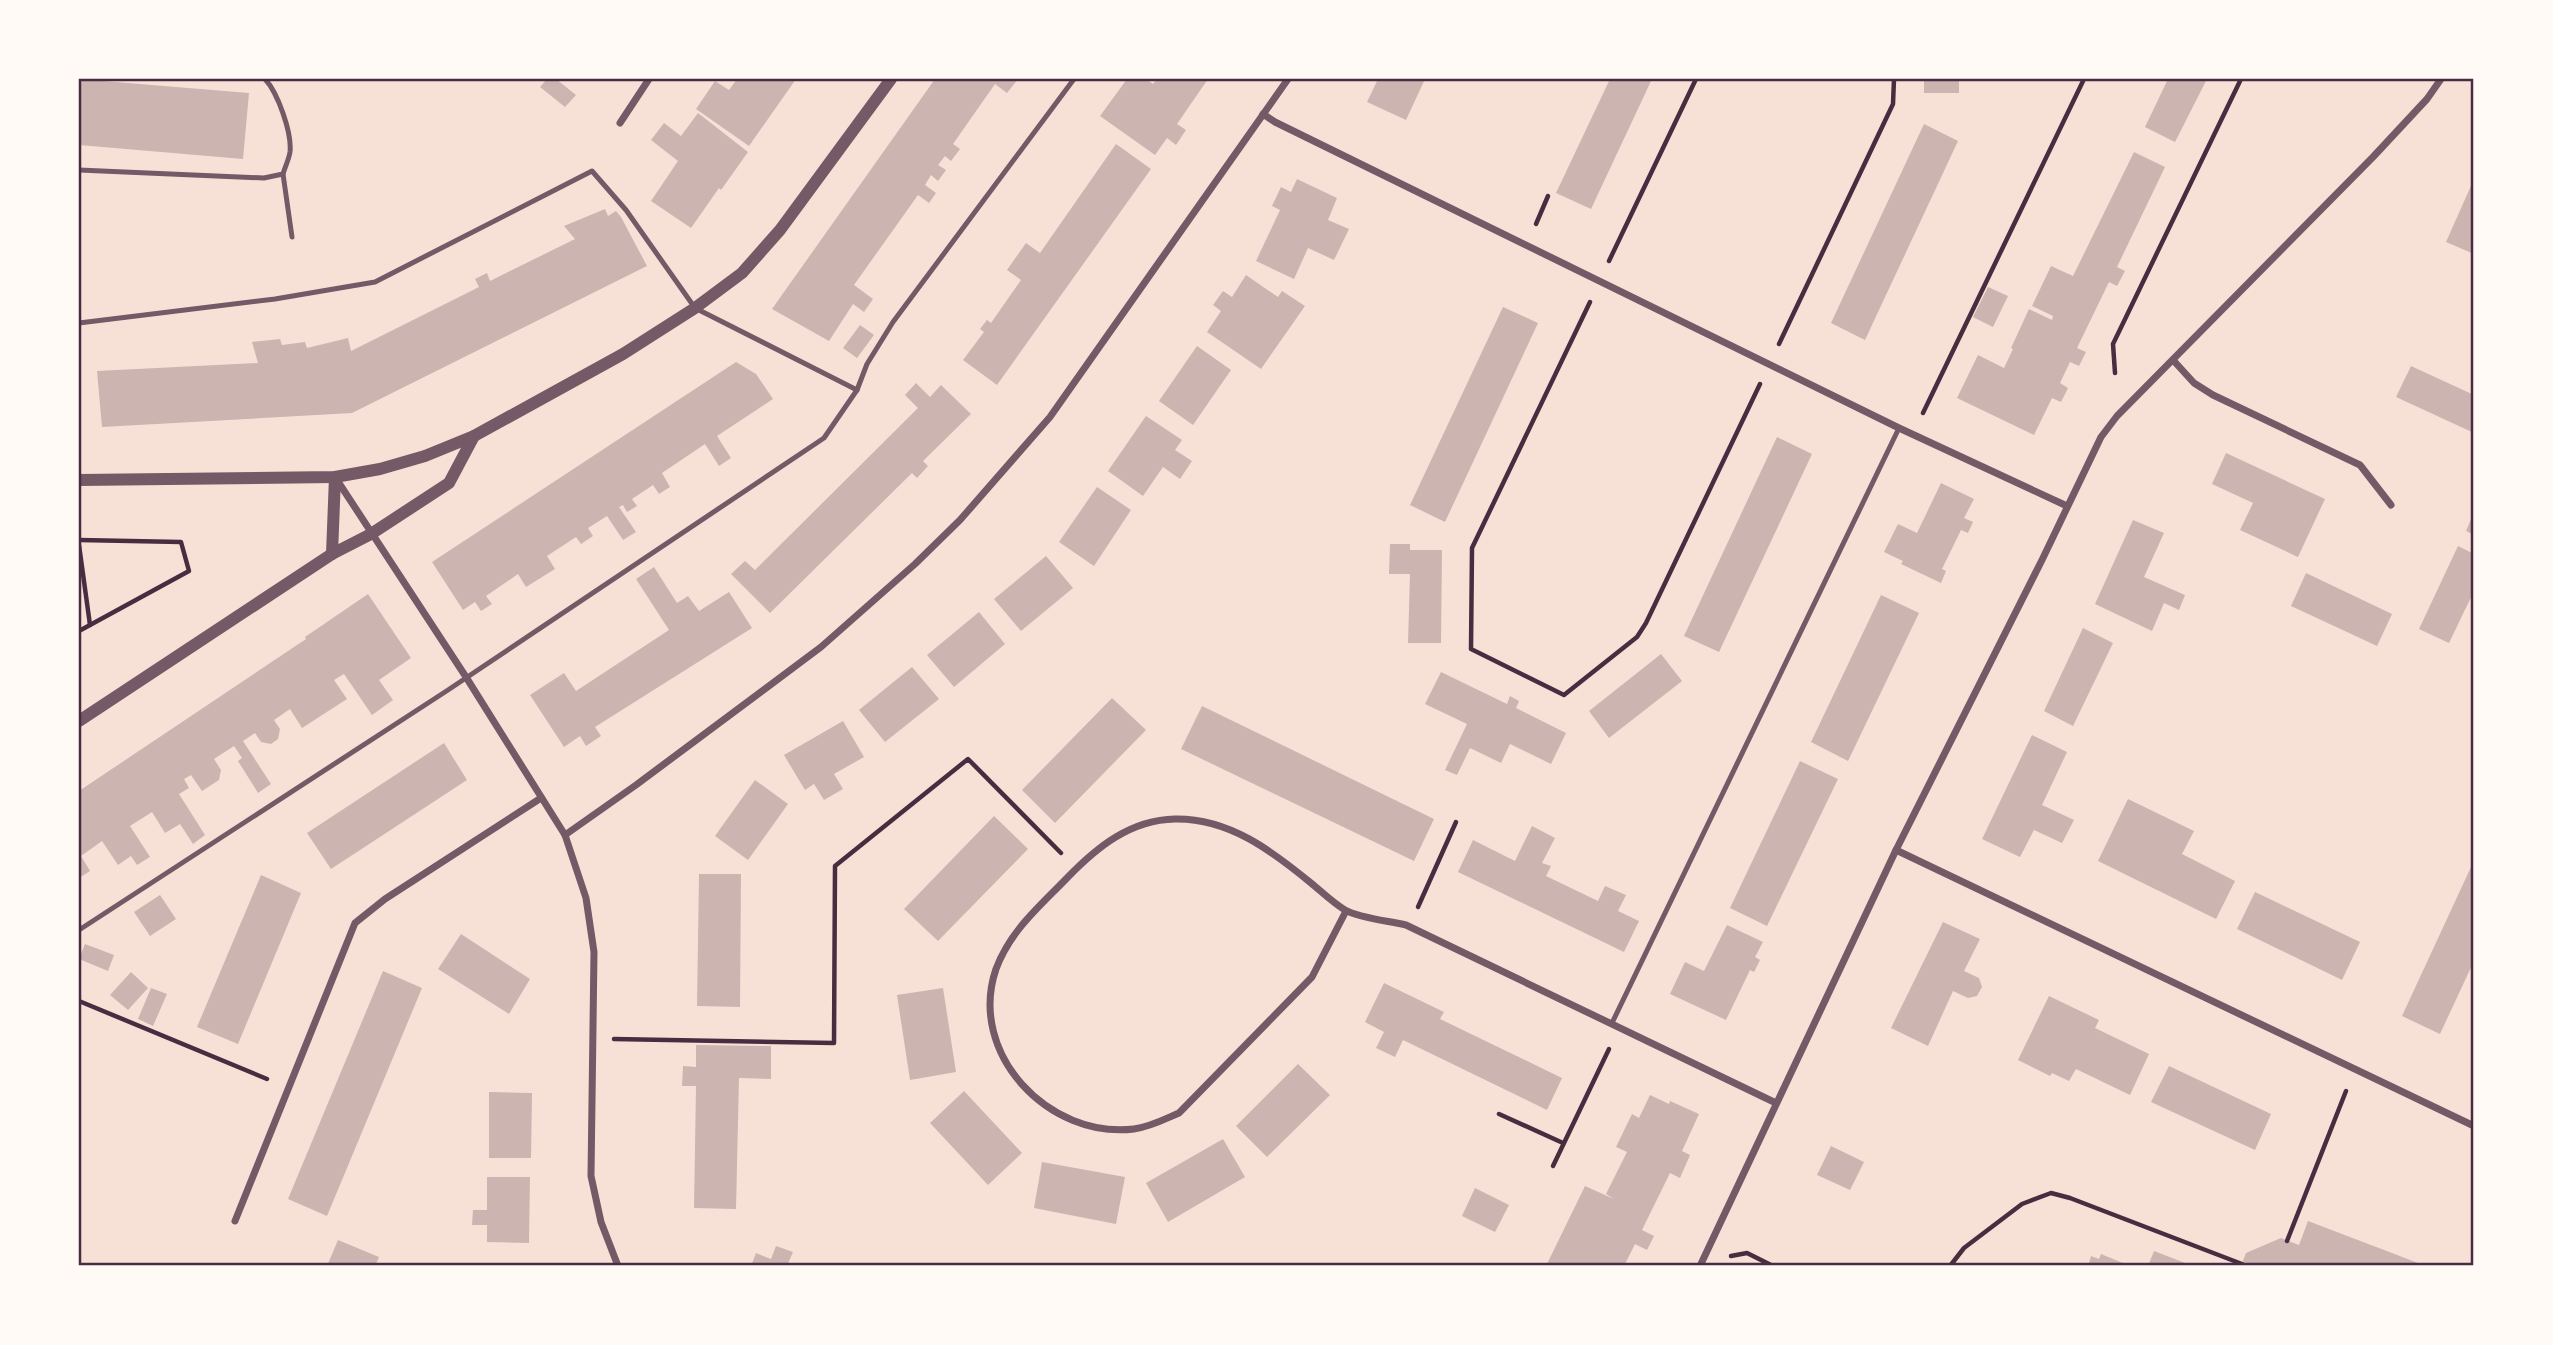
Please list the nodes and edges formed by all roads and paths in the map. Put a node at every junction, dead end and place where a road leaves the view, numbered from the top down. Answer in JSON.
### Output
{"nodes":[{"id":1,"x":265,"y":79,"type":"edge"},
{"id":2,"x":649,"y":79,"type":"edge"},
{"id":3,"x":891,"y":79,"type":"edge"},
{"id":4,"x":1073,"y":79,"type":"edge"},
{"id":5,"x":1288,"y":79,"type":"edge"},
{"id":6,"x":1696,"y":79,"type":"edge"},
{"id":7,"x":1894,"y":79,"type":"edge"},
{"id":8,"x":2084,"y":79,"type":"edge"},
{"id":9,"x":2241,"y":79,"type":"edge"},
{"id":10,"x":2441,"y":79,"type":"edge"},
{"id":11,"x":1263,"y":114,"type":"junction"},
{"id":12,"x":620,"y":123,"type":"dead end"},
{"id":13,"x":79,"y":170,"type":"edge"},
{"id":14,"x":283,"y":174,"type":"junction"},
{"id":15,"x":1548,"y":196,"type":"dead end"},
{"id":16,"x":1535,"y":226,"type":"dead end"},
{"id":17,"x":292,"y":237,"type":"dead end"},
{"id":18,"x":1609,"y":261,"type":"dead end"},
{"id":19,"x":1590,"y":301,"type":"dead end"},
{"id":20,"x":695,"y":308,"type":"junction"},
{"id":21,"x":79,"y":323,"type":"edge"},
{"id":22,"x":1779,"y":344,"type":"dead end"},
{"id":23,"x":2173,"y":360,"type":"junction"},
{"id":24,"x":2115,"y":373,"type":"dead end"},
{"id":25,"x":1760,"y":383,"type":"dead end"},
{"id":26,"x":857,"y":390,"type":"junction"},
{"id":27,"x":1923,"y":413,"type":"dead end"},
{"id":28,"x":1899,"y":428,"type":"junction"},
{"id":29,"x":474,"y":436,"type":"junction"},
{"id":30,"x":335,"y":477,"type":"junction"},
{"id":31,"x":79,"y":480,"type":"edge"},
{"id":32,"x":2391,"y":505,"type":"dead end"},
{"id":33,"x":2067,"y":506,"type":"junction"},
{"id":34,"x":371,"y":534,"type":"junction"},
{"id":35,"x":79,"y":542,"type":"edge"},
{"id":36,"x":332,"y":554,"type":"junction"},
{"id":37,"x":90,"y":625,"type":"junction"},
{"id":38,"x":79,"y":631,"type":"edge"},
{"id":39,"x":466,"y":677,"type":"junction"},
{"id":40,"x":79,"y":721,"type":"edge"},
{"id":41,"x":541,"y":798,"type":"junction"},
{"id":42,"x":1457,"y":822,"type":"dead end"},
{"id":43,"x":565,"y":835,"type":"junction"},
{"id":44,"x":1896,"y":850,"type":"junction"},
{"id":45,"x":1076,"y":869,"type":"junction"},
{"id":46,"x":1417,"y":908,"type":"dead end"},
{"id":47,"x":1346,"y":911,"type":"junction"},
{"id":48,"x":79,"y":930,"type":"edge"},
{"id":49,"x":79,"y":1001,"type":"edge"},
{"id":50,"x":1612,"y":1023,"type":"junction"},
{"id":51,"x":593,"y":1039,"type":"junction"},
{"id":52,"x":1611,"y":1045,"type":"dead end"},
{"id":53,"x":271,"y":1080,"type":"dead end"},
{"id":54,"x":2346,"y":1090,"type":"dead end"},
{"id":55,"x":1776,"y":1103,"type":"junction"},
{"id":56,"x":1499,"y":1114,"type":"dead end"},
{"id":57,"x":2474,"y":1126,"type":"edge"},
{"id":58,"x":1563,"y":1143,"type":"junction"},
{"id":59,"x":1553,"y":1166,"type":"dead end"},
{"id":60,"x":235,"y":1221,"type":"dead end"},
{"id":61,"x":2287,"y":1241,"type":"dead end"},
{"id":62,"x":1708,"y":1248,"type":"junction"},
{"id":63,"x":2242,"y":1264,"type":"dead end"},
{"id":64,"x":1953,"y":1265,"type":"edge"},
{"id":65,"x":618,"y":1266,"type":"edge"},
{"id":66,"x":1700,"y":1266,"type":"edge"},
{"id":67,"x":1773,"y":1266,"type":"edge"}],
"edges":[{"from":1,"to":14,"type":"lane"},
{"from":2,"to":12,"type":"street"},
{"from":3,"to":20,"type":"street"},
{"from":4,"to":26,"type":"lane"},
{"from":5,"to":11,"type":"street"},
{"from":6,"to":18,"type":"path"},
{"from":7,"to":22,"type":"path"},
{"from":8,"to":27,"type":"path"},
{"from":9,"to":24,"type":"path"},
{"from":10,"to":23,"type":"street"},
{"from":11,"to":28,"type":"street"},
{"from":11,"to":43,"type":"street"},
{"from":13,"to":14,"type":"lane"},
{"from":14,"to":17,"type":"lane"},
{"from":15,"to":16,"type":"path"},
{"from":19,"to":25,"type":"path"},
{"from":20,"to":21,"type":"lane"},
{"from":20,"to":26,"type":"lane"},
{"from":20,"to":29,"type":"street"},
{"from":23,"to":32,"type":"street"},
{"from":23,"to":33,"type":"street"},
{"from":26,"to":39,"type":"lane"},
{"from":28,"to":33,"type":"street"},
{"from":28,"to":50,"type":"lane"},
{"from":29,"to":30,"type":"street"},
{"from":29,"to":34,"type":"street"},
{"from":30,"to":31,"type":"street"},
{"from":30,"to":34,"type":"street"},
{"from":30,"to":36,"type":"street"},
{"from":33,"to":44,"type":"street"},
{"from":34,"to":36,"type":"street"},
{"from":34,"to":39,"type":"street"},
{"from":35,"to":37,"type":"path"},
{"from":35,"to":37,"type":"path"},
{"from":36,"to":40,"type":"street"},
{"from":37,"to":38,"type":"path"},
{"from":39,"to":41,"type":"street"},
{"from":39,"to":48,"type":"lane"},
{"from":41,"to":43,"type":"street"},
{"from":41,"to":60,"type":"street"},
{"from":42,"to":46,"type":"path"},
{"from":43,"to":51,"type":"street"},
{"from":44,"to":55,"type":"street"},
{"from":44,"to":57,"type":"street"},
{"from":45,"to":47,"type":"street"},
{"from":45,"to":47,"type":"street"},
{"from":45,"to":51,"type":"path"},
{"from":47,"to":50,"type":"street"},
{"from":49,"to":53,"type":"path"},
{"from":50,"to":55,"type":"street"},
{"from":51,"to":65,"type":"street"},
{"from":52,"to":58,"type":"path"},
{"from":54,"to":61,"type":"path"},
{"from":55,"to":62,"type":"street"},
{"from":56,"to":58,"type":"path"},
{"from":58,"to":59,"type":"path"},
{"from":62,"to":66,"type":"street"},
{"from":62,"to":67,"type":"path"},
{"from":63,"to":64,"type":"path"}]}
